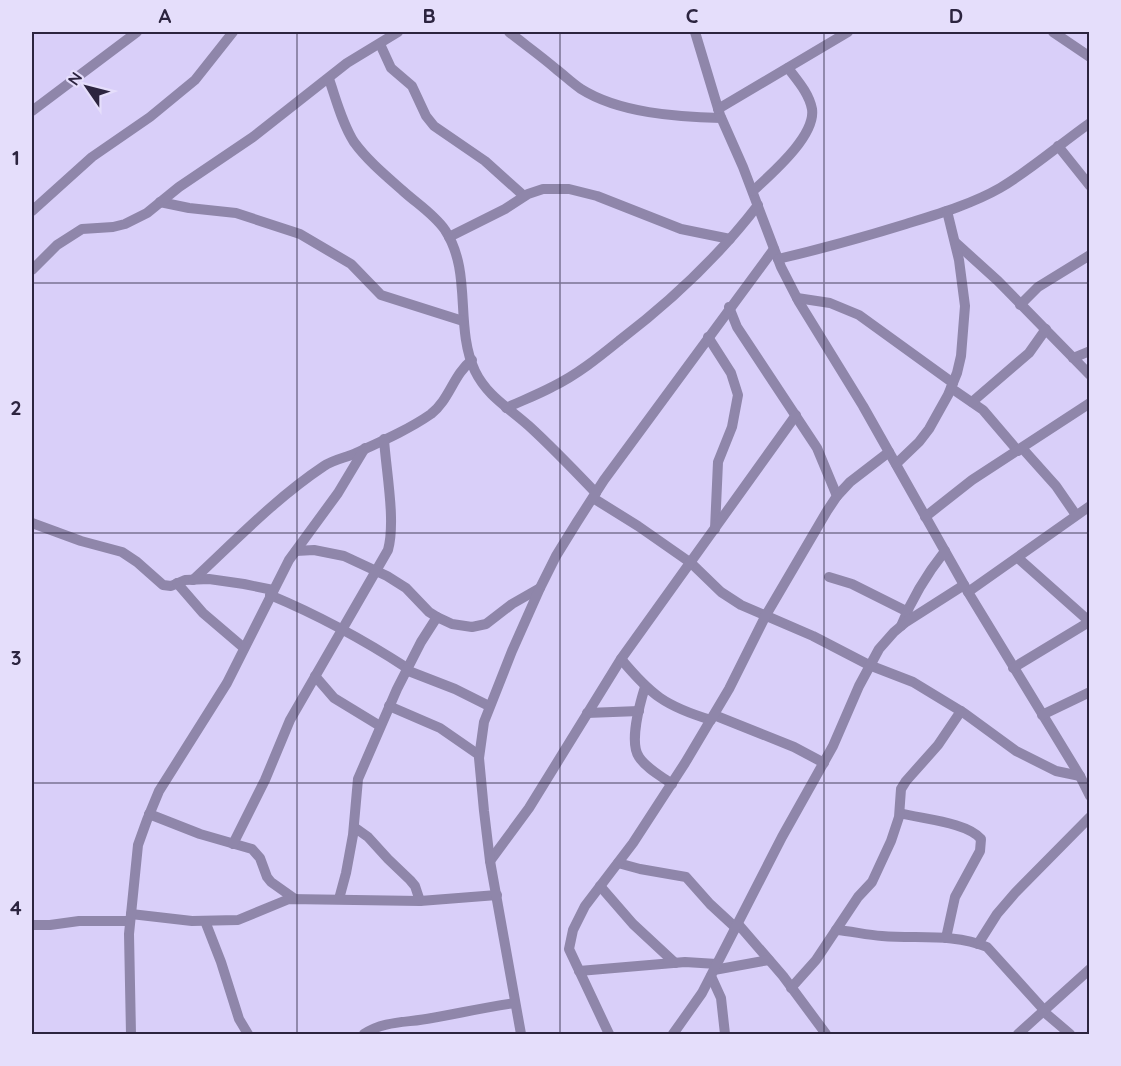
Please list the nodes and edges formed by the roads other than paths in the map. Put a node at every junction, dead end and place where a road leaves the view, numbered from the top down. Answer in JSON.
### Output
{"nodes":[{"id":1,"x":137,"y":32,"type":"edge"},
{"id":2,"x":233,"y":32,"type":"edge"},
{"id":3,"x":398,"y":32,"type":"edge"},
{"id":4,"x":508,"y":32,"type":"edge"},
{"id":5,"x":695,"y":32,"type":"edge"},
{"id":6,"x":848,"y":32,"type":"edge"},
{"id":7,"x":1053,"y":32,"type":"edge"},
{"id":8,"x":380,"y":44,"type":"junction"},
{"id":9,"x":1089,"y":57,"type":"edge"},
{"id":10,"x":788,"y":68,"type":"junction"},
{"id":11,"x":329,"y":79,"type":"junction"},
{"id":12,"x":32,"y":111,"type":"edge"},
{"id":13,"x":720,"y":113,"type":"junction"},
{"id":14,"x":1089,"y":123,"type":"edge"},
{"id":15,"x":1058,"y":146,"type":"junction"},
{"id":16,"x":1089,"y":186,"type":"edge"},
{"id":17,"x":753,"y":191,"type":"junction"},
{"id":18,"x":524,"y":196,"type":"junction"},
{"id":19,"x":160,"y":202,"type":"junction"},
{"id":20,"x":758,"y":205,"type":"junction"},
{"id":21,"x":32,"y":211,"type":"edge"},
{"id":22,"x":946,"y":211,"type":"junction"},
{"id":23,"x":449,"y":237,"type":"junction"},
{"id":24,"x":730,"y":239,"type":"junction"},
{"id":25,"x":956,"y":243,"type":"junction"},
{"id":26,"x":776,"y":254,"type":"junction"},
{"id":27,"x":1089,"y":255,"type":"edge"},
{"id":28,"x":33,"y":265,"type":"edge"},
{"id":29,"x":797,"y":298,"type":"junction"},
{"id":30,"x":1020,"y":305,"type":"junction"},
{"id":31,"x":729,"y":308,"type":"junction"},
{"id":32,"x":463,"y":321,"type":"junction"},
{"id":33,"x":1046,"y":329,"type":"junction"},
{"id":34,"x":708,"y":337,"type":"junction"},
{"id":35,"x":1089,"y":351,"type":"edge"},
{"id":36,"x":1072,"y":358,"type":"junction"},
{"id":37,"x":472,"y":360,"type":"junction"},
{"id":38,"x":1089,"y":375,"type":"edge"},
{"id":39,"x":952,"y":385,"type":"junction"},
{"id":40,"x":972,"y":402,"type":"junction"},
{"id":41,"x":1089,"y":403,"type":"edge"},
{"id":42,"x":506,"y":408,"type":"junction"},
{"id":43,"x":796,"y":415,"type":"junction"},
{"id":44,"x":384,"y":439,"type":"junction"},
{"id":45,"x":365,"y":448,"type":"junction"},
{"id":46,"x":1020,"y":450,"type":"junction"},
{"id":47,"x":890,"y":453,"type":"junction"},
{"id":48,"x":896,"y":464,"type":"junction"},
{"id":49,"x":594,"y":495,"type":"junction"},
{"id":50,"x":837,"y":496,"type":"junction"},
{"id":51,"x":1082,"y":511,"type":"edge"},
{"id":52,"x":925,"y":517,"type":"junction"},
{"id":53,"x":1089,"y":520,"type":"edge"},
{"id":54,"x":32,"y":523,"type":"edge"},
{"id":55,"x":715,"y":529,"type":"junction"},
{"id":56,"x":296,"y":551,"type":"junction"},
{"id":57,"x":945,"y":551,"type":"junction"},
{"id":58,"x":1017,"y":558,"type":"junction"},
{"id":59,"x":691,"y":563,"type":"junction"},
{"id":60,"x":375,"y":570,"type":"junction"},
{"id":61,"x":829,"y":577,"type":"dead end"},
{"id":62,"x":193,"y":580,"type":"junction"},
{"id":63,"x":177,"y":583,"type":"junction"},
{"id":64,"x":540,"y":588,"type":"junction"},
{"id":65,"x":966,"y":589,"type":"junction"},
{"id":66,"x":272,"y":592,"type":"junction"},
{"id":67,"x":906,"y":611,"type":"junction"},
{"id":68,"x":766,"y":615,"type":"junction"},
{"id":69,"x":437,"y":617,"type":"junction"},
{"id":70,"x":1089,"y":622,"type":"edge"},
{"id":71,"x":901,"y":626,"type":"junction"},
{"id":72,"x":342,"y":630,"type":"junction"},
{"id":73,"x":244,"y":648,"type":"junction"},
{"id":74,"x":621,"y":659,"type":"junction"},
{"id":75,"x":869,"y":665,"type":"junction"},
{"id":76,"x":1013,"y":668,"type":"junction"},
{"id":77,"x":407,"y":669,"type":"junction"},
{"id":78,"x":315,"y":676,"type":"junction"},
{"id":79,"x":645,"y":687,"type":"junction"},
{"id":80,"x":1089,"y":692,"type":"edge"},
{"id":81,"x":389,"y":706,"type":"junction"},
{"id":82,"x":489,"y":706,"type":"junction"},
{"id":83,"x":639,"y":711,"type":"junction"},
{"id":84,"x":961,"y":711,"type":"junction"},
{"id":85,"x":587,"y":713,"type":"junction"},
{"id":86,"x":1042,"y":715,"type":"junction"},
{"id":87,"x":712,"y":717,"type":"junction"},
{"id":88,"x":380,"y":726,"type":"junction"},
{"id":89,"x":479,"y":755,"type":"junction"},
{"id":90,"x":824,"y":763,"type":"junction"},
{"id":91,"x":1082,"y":773,"type":"edge"},
{"id":92,"x":672,"y":784,"type":"junction"},
{"id":93,"x":1089,"y":796,"type":"edge"},
{"id":94,"x":900,"y":813,"type":"junction"},
{"id":95,"x":149,"y":814,"type":"junction"},
{"id":96,"x":1089,"y":817,"type":"edge"},
{"id":97,"x":354,"y":826,"type":"junction"},
{"id":98,"x":233,"y":844,"type":"junction"},
{"id":99,"x":490,"y":861,"type":"junction"},
{"id":100,"x":618,"y":863,"type":"junction"},
{"id":101,"x":600,"y":886,"type":"junction"},
{"id":102,"x":497,"y":895,"type":"junction"},
{"id":103,"x":295,"y":899,"type":"junction"},
{"id":104,"x":339,"y":899,"type":"junction"},
{"id":105,"x":420,"y":902,"type":"junction"},
{"id":106,"x":131,"y":917,"type":"junction"},
{"id":107,"x":205,"y":921,"type":"junction"},
{"id":108,"x":32,"y":925,"type":"edge"},
{"id":109,"x":737,"y":926,"type":"junction"},
{"id":110,"x":836,"y":930,"type":"junction"},
{"id":111,"x":946,"y":938,"type":"junction"},
{"id":112,"x":978,"y":944,"type":"junction"},
{"id":113,"x":769,"y":960,"type":"junction"},
{"id":114,"x":675,"y":963,"type":"junction"},
{"id":115,"x":1089,"y":969,"type":"edge"},
{"id":116,"x":714,"y":970,"type":"junction"},
{"id":117,"x":579,"y":971,"type":"junction"},
{"id":118,"x":791,"y":988,"type":"junction"},
{"id":119,"x":515,"y":1003,"type":"junction"},
{"id":120,"x":1044,"y":1010,"type":"junction"},
{"id":121,"x":131,"y":1035,"type":"edge"},
{"id":122,"x":248,"y":1035,"type":"edge"},
{"id":123,"x":364,"y":1035,"type":"edge"},
{"id":124,"x":521,"y":1035,"type":"edge"},
{"id":125,"x":609,"y":1035,"type":"edge"},
{"id":126,"x":673,"y":1035,"type":"edge"},
{"id":127,"x":725,"y":1035,"type":"edge"},
{"id":128,"x":826,"y":1035,"type":"edge"},
{"id":129,"x":1018,"y":1035,"type":"edge"},
{"id":130,"x":1070,"y":1035,"type":"edge"}],
"edges":[{"from":1,"to":12,"type":"street"},
{"from":2,"to":21,"type":"street"},
{"from":3,"to":8,"type":"street"},
{"from":4,"to":13,"type":"street"},
{"from":5,"to":13,"type":"street"},
{"from":6,"to":10,"type":"street"},
{"from":7,"to":9,"type":"street"},
{"from":8,"to":11,"type":"street"},
{"from":8,"to":18,"type":"street"},
{"from":10,"to":13,"type":"street"},
{"from":10,"to":17,"type":"street"},
{"from":11,"to":19,"type":"street"},
{"from":11,"to":23,"type":"street"},
{"from":13,"to":17,"type":"street"},
{"from":14,"to":15,"type":"street"},
{"from":15,"to":16,"type":"street"},
{"from":15,"to":22,"type":"street"},
{"from":17,"to":20,"type":"street"},
{"from":18,"to":23,"type":"street"},
{"from":18,"to":24,"type":"street"},
{"from":19,"to":28,"type":"street"},
{"from":19,"to":32,"type":"street"},
{"from":20,"to":24,"type":"street"},
{"from":20,"to":26,"type":"street"},
{"from":22,"to":25,"type":"street"},
{"from":22,"to":26,"type":"street"},
{"from":23,"to":32,"type":"street"},
{"from":24,"to":42,"type":"street"},
{"from":25,"to":30,"type":"street"},
{"from":25,"to":39,"type":"street"},
{"from":26,"to":29,"type":"street"},
{"from":26,"to":31,"type":"street"},
{"from":27,"to":30,"type":"street"},
{"from":29,"to":39,"type":"street"},
{"from":29,"to":47,"type":"street"},
{"from":30,"to":33,"type":"street"},
{"from":31,"to":34,"type":"street"},
{"from":31,"to":43,"type":"street"},
{"from":32,"to":37,"type":"street"},
{"from":33,"to":36,"type":"street"},
{"from":33,"to":40,"type":"street"},
{"from":34,"to":49,"type":"street"},
{"from":34,"to":55,"type":"street"},
{"from":35,"to":36,"type":"street"},
{"from":36,"to":38,"type":"street"},
{"from":37,"to":42,"type":"street"},
{"from":37,"to":44,"type":"street"},
{"from":39,"to":40,"type":"street"},
{"from":39,"to":48,"type":"street"},
{"from":40,"to":46,"type":"street"},
{"from":41,"to":46,"type":"street"},
{"from":42,"to":49,"type":"street"},
{"from":43,"to":50,"type":"street"},
{"from":43,"to":55,"type":"street"},
{"from":44,"to":45,"type":"street"},
{"from":44,"to":60,"type":"street"},
{"from":45,"to":56,"type":"street"},
{"from":45,"to":62,"type":"street"},
{"from":46,"to":51,"type":"street"},
{"from":46,"to":52,"type":"street"},
{"from":47,"to":48,"type":"street"},
{"from":47,"to":50,"type":"street"},
{"from":48,"to":52,"type":"street"},
{"from":49,"to":59,"type":"street"},
{"from":49,"to":64,"type":"street"},
{"from":50,"to":68,"type":"street"},
{"from":51,"to":53,"type":"street"},
{"from":51,"to":58,"type":"street"},
{"from":52,"to":57,"type":"street"},
{"from":54,"to":63,"type":"street"},
{"from":55,"to":59,"type":"street"},
{"from":56,"to":60,"type":"street"},
{"from":56,"to":66,"type":"street"},
{"from":57,"to":65,"type":"street"},
{"from":57,"to":67,"type":"street"},
{"from":58,"to":65,"type":"street"},
{"from":58,"to":70,"type":"street"},
{"from":59,"to":68,"type":"street"},
{"from":59,"to":74,"type":"street"},
{"from":60,"to":69,"type":"street"},
{"from":60,"to":72,"type":"street"},
{"from":61,"to":67,"type":"street"},
{"from":62,"to":63,"type":"street"},
{"from":62,"to":66,"type":"street"},
{"from":63,"to":73,"type":"street"},
{"from":64,"to":69,"type":"street"},
{"from":64,"to":82,"type":"street"},
{"from":65,"to":71,"type":"street"},
{"from":65,"to":76,"type":"street"},
{"from":66,"to":72,"type":"street"},
{"from":66,"to":73,"type":"street"},
{"from":67,"to":71,"type":"street"},
{"from":68,"to":75,"type":"street"},
{"from":68,"to":87,"type":"street"},
{"from":69,"to":77,"type":"street"},
{"from":70,"to":76,"type":"street"},
{"from":71,"to":75,"type":"street"},
{"from":72,"to":77,"type":"street"},
{"from":72,"to":78,"type":"street"},
{"from":73,"to":95,"type":"street"},
{"from":74,"to":79,"type":"street"},
{"from":74,"to":85,"type":"street"},
{"from":75,"to":84,"type":"street"},
{"from":75,"to":90,"type":"street"},
{"from":76,"to":86,"type":"street"},
{"from":77,"to":81,"type":"street"},
{"from":77,"to":82,"type":"street"},
{"from":78,"to":88,"type":"street"},
{"from":78,"to":98,"type":"street"},
{"from":79,"to":83,"type":"street"},
{"from":79,"to":87,"type":"street"},
{"from":80,"to":86,"type":"street"},
{"from":81,"to":88,"type":"street"},
{"from":81,"to":89,"type":"street"},
{"from":82,"to":89,"type":"street"},
{"from":83,"to":85,"type":"street"},
{"from":83,"to":92,"type":"street"},
{"from":84,"to":91,"type":"street"},
{"from":84,"to":94,"type":"street"},
{"from":85,"to":99,"type":"street"},
{"from":86,"to":91,"type":"street"},
{"from":87,"to":90,"type":"street"},
{"from":87,"to":92,"type":"street"},
{"from":88,"to":97,"type":"street"},
{"from":89,"to":99,"type":"street"},
{"from":90,"to":109,"type":"street"},
{"from":91,"to":93,"type":"street"},
{"from":92,"to":100,"type":"street"},
{"from":94,"to":110,"type":"street"},
{"from":94,"to":111,"type":"street"},
{"from":95,"to":98,"type":"street"},
{"from":95,"to":106,"type":"street"},
{"from":96,"to":112,"type":"street"},
{"from":97,"to":104,"type":"street"},
{"from":97,"to":105,"type":"street"},
{"from":98,"to":103,"type":"street"},
{"from":99,"to":102,"type":"street"},
{"from":100,"to":101,"type":"street"},
{"from":100,"to":109,"type":"street"},
{"from":101,"to":114,"type":"street"},
{"from":101,"to":117,"type":"street"},
{"from":102,"to":105,"type":"street"},
{"from":102,"to":119,"type":"street"},
{"from":103,"to":104,"type":"street"},
{"from":103,"to":107,"type":"street"},
{"from":104,"to":105,"type":"street"},
{"from":106,"to":107,"type":"street"},
{"from":106,"to":108,"type":"street"},
{"from":106,"to":121,"type":"street"},
{"from":107,"to":122,"type":"street"},
{"from":109,"to":113,"type":"street"},
{"from":109,"to":116,"type":"street"},
{"from":110,"to":111,"type":"street"},
{"from":110,"to":118,"type":"street"},
{"from":111,"to":112,"type":"street"},
{"from":112,"to":120,"type":"street"},
{"from":113,"to":116,"type":"street"},
{"from":113,"to":118,"type":"street"},
{"from":114,"to":116,"type":"street"},
{"from":114,"to":117,"type":"street"},
{"from":115,"to":120,"type":"street"},
{"from":116,"to":126,"type":"street"},
{"from":116,"to":127,"type":"street"},
{"from":117,"to":125,"type":"street"},
{"from":118,"to":128,"type":"street"},
{"from":119,"to":123,"type":"street"},
{"from":119,"to":124,"type":"street"},
{"from":120,"to":129,"type":"street"},
{"from":120,"to":130,"type":"street"}]}
